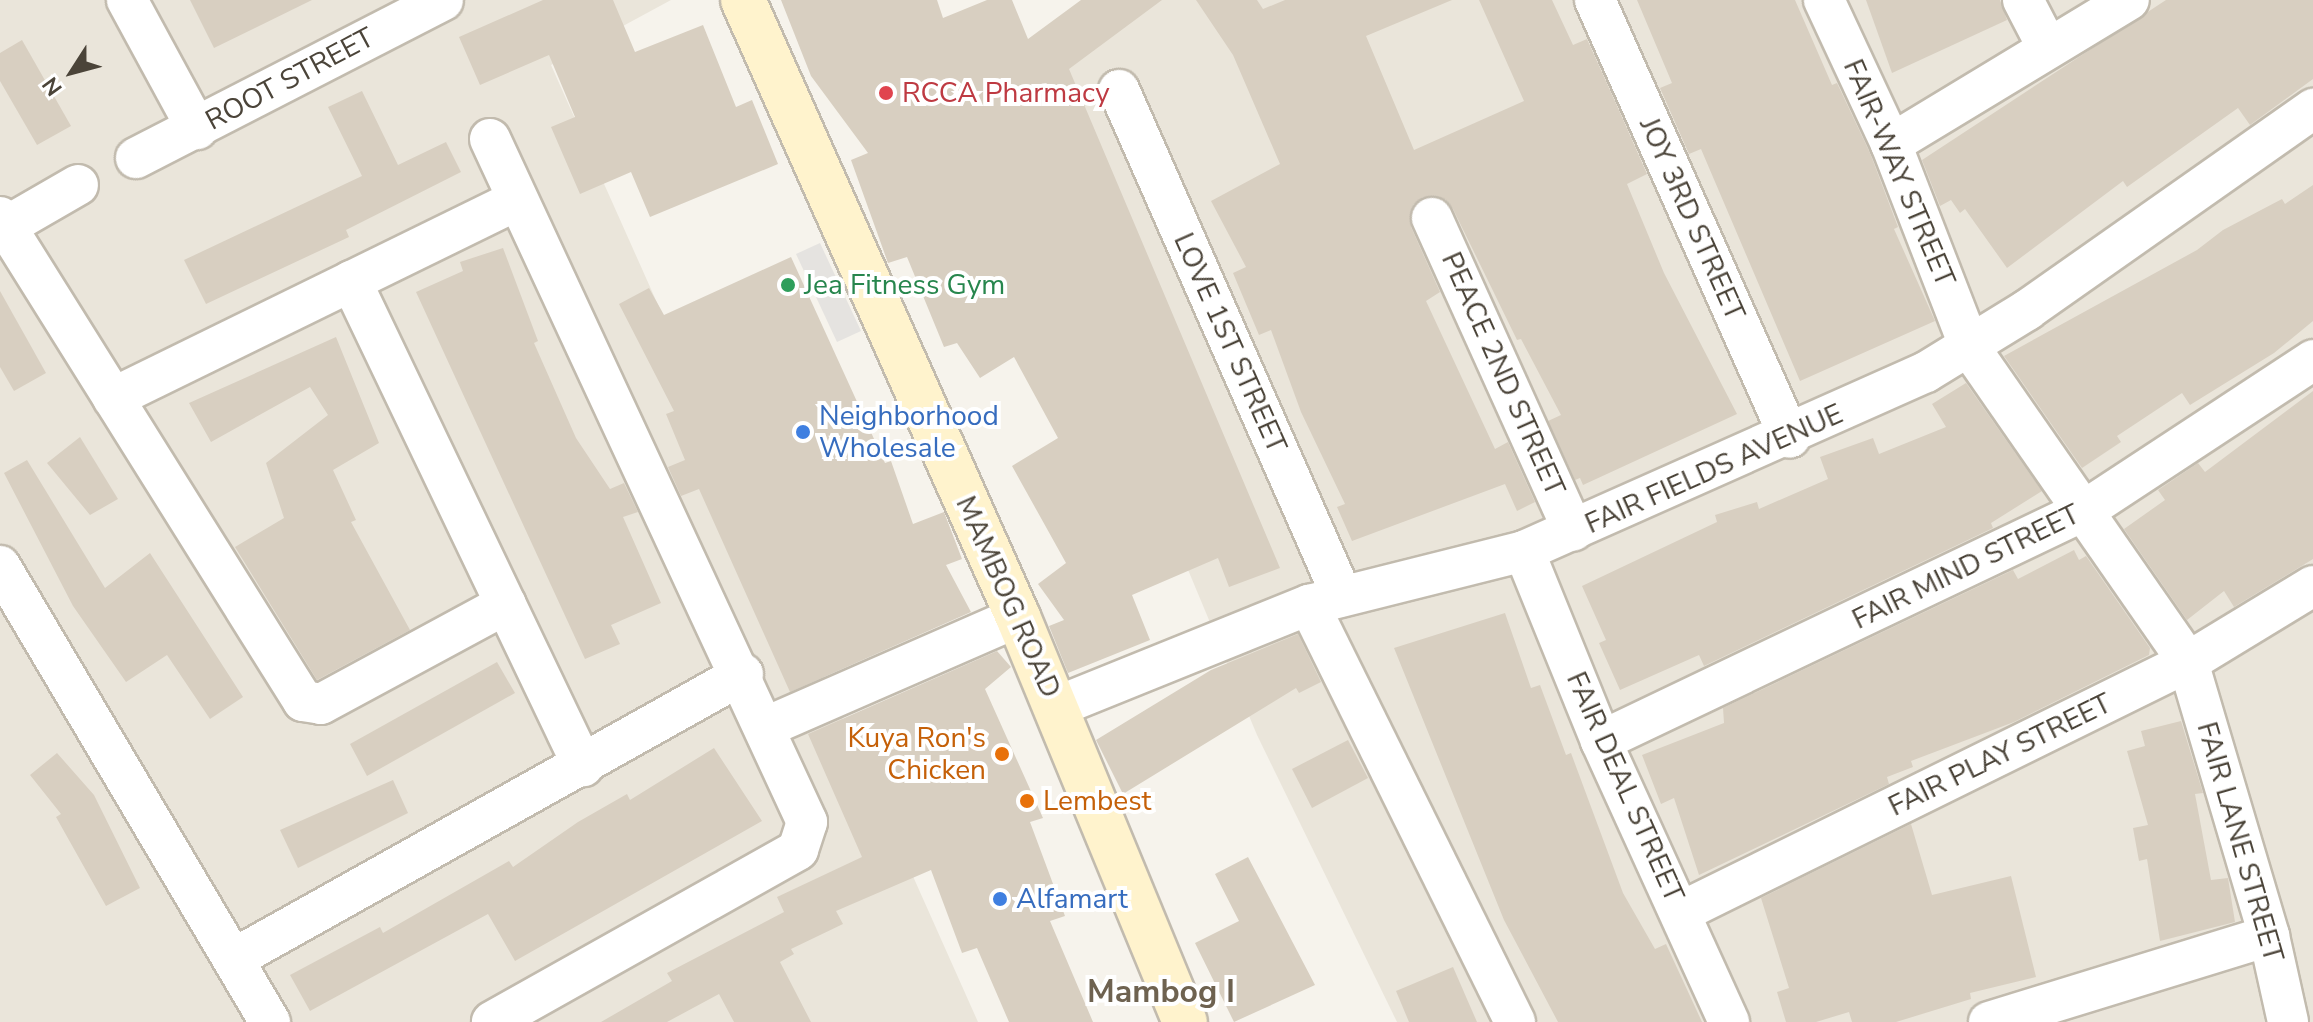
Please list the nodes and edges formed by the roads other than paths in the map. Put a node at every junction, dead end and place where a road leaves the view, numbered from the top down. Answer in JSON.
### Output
{"nodes":[{"id":1,"x":127,"y":0,"type":"edge"},
{"id":2,"x":443,"y":0,"type":"edge"},
{"id":3,"x":743,"y":0,"type":"edge"},
{"id":4,"x":1595,"y":0,"type":"edge"},
{"id":5,"x":1824,"y":0,"type":"edge"},
{"id":6,"x":2023,"y":0,"type":"edge"},
{"id":7,"x":2129,"y":0,"type":"edge"},
{"id":8,"x":399,"y":9,"type":"edge"},
{"id":9,"x":2048,"y":48,"type":"junction"},
{"id":10,"x":1119,"y":90,"type":"dead end"},
{"id":11,"x":2313,"y":109,"type":"edge"},
{"id":12,"x":197,"y":129,"type":"junction"},
{"id":13,"x":490,"y":139,"type":"dead end"},
{"id":14,"x":1891,"y":144,"type":"junction"},
{"id":15,"x":136,"y":158,"type":"dead end"},
{"id":16,"x":78,"y":185,"type":"dead end"},
{"id":17,"x":517,"y":200,"type":"junction"},
{"id":18,"x":1432,"y":218,"type":"dead end"},
{"id":19,"x":2,"y":225,"type":"edge"},
{"id":20,"x":351,"y":281,"type":"junction"},
{"id":21,"x":1970,"y":348,"type":"junction"},
{"id":22,"x":2313,"y":360,"type":"edge"},
{"id":23,"x":113,"y":398,"type":"junction"},
{"id":24,"x":1790,"y":437,"type":"junction"},
{"id":25,"x":2085,"y":510,"type":"junction"},
{"id":26,"x":1573,"y":531,"type":"junction"},
{"id":27,"x":1524,"y":551,"type":"junction"},
{"id":28,"x":0,"y":566,"type":"edge"},
{"id":29,"x":2313,"y":586,"type":"edge"},
{"id":30,"x":1326,"y":600,"type":"junction"},
{"id":31,"x":506,"y":604,"type":"junction"},
{"id":32,"x":1018,"y":617,"type":"junction"},
{"id":33,"x":2188,"y":662,"type":"junction"},
{"id":34,"x":743,"y":674,"type":"junction"},
{"id":35,"x":1056,"y":707,"type":"junction"},
{"id":36,"x":766,"y":727,"type":"junction"},
{"id":37,"x":1601,"y":741,"type":"junction"},
{"id":38,"x":583,"y":766,"type":"junction"},
{"id":39,"x":1681,"y":912,"type":"junction"},
{"id":40,"x":2269,"y":936,"type":"junction"},
{"id":41,"x":235,"y":958,"type":"junction"},
{"id":42,"x":270,"y":1022,"type":"edge"},
{"id":43,"x":492,"y":1022,"type":"edge"},
{"id":44,"x":1185,"y":1022,"type":"edge"},
{"id":45,"x":1515,"y":1022,"type":"edge"},
{"id":46,"x":1729,"y":1022,"type":"edge"},
{"id":47,"x":1989,"y":1022,"type":"edge"},
{"id":48,"x":2288,"y":1022,"type":"edge"}],
"edges":[{"from":1,"to":12,"type":"street"},
{"from":2,"to":8,"type":"street","name":"ROOT STREET"},
{"from":3,"to":32,"type":"main road","name":"MAMBOG ROAD"},
{"from":4,"to":24,"type":"street","name":"JOY 3RD STREET"},
{"from":5,"to":14,"type":"street","name":"FAIR-WAY STREET"},
{"from":6,"to":9,"type":"street"},
{"from":7,"to":9,"type":"street"},
{"from":8,"to":12,"type":"street","name":"ROOT STREET"},
{"from":9,"to":14,"type":"street"},
{"from":10,"to":30,"type":"street","name":"LOVE 1ST STREET"},
{"from":11,"to":21,"type":"street","name":"FAIR FIELDS AVENUE"},
{"from":12,"to":15,"type":"street","name":"ROOT STREET"},
{"from":13,"to":17,"type":"street"},
{"from":14,"to":21,"type":"street","name":"FAIR-WAY STREET"},
{"from":16,"to":19,"type":"street"},
{"from":17,"to":20,"type":"street"},
{"from":17,"to":34,"type":"street"},
{"from":18,"to":26,"type":"street","name":"PEACE 2ND STREET"},
{"from":19,"to":23,"type":"street"},
{"from":20,"to":23,"type":"street"},
{"from":20,"to":31,"type":"street"},
{"from":21,"to":24,"type":"street","name":"FAIR FIELDS AVENUE"},
{"from":21,"to":25,"type":"street","name":"FAIR-WAY STREET"},
{"from":22,"to":25,"type":"street","name":"FAIR MIND STREET"},
{"from":23,"to":31,"type":"street"},
{"from":24,"to":26,"type":"street","name":"FAIR FIELDS AVENUE"},
{"from":25,"to":33,"type":"street","name":"FAIR LANE STREET"},
{"from":25,"to":37,"type":"street","name":"FAIR MIND STREET"},
{"from":26,"to":27,"type":"street","name":"FAIR FIELDS AVENUE"},
{"from":27,"to":30,"type":"street","name":"FAIR FIELDS AVENUE"},
{"from":27,"to":37,"type":"street","name":"FAIR DEAL STREET"},
{"from":28,"to":41,"type":"street"},
{"from":29,"to":33,"type":"street","name":"FAIR PLAY STREET"},
{"from":30,"to":35,"type":"street","name":"FAIR FIELDS AVENUE"},
{"from":30,"to":45,"type":"street","name":"LOVE 1ST STREET"},
{"from":31,"to":38,"type":"street"},
{"from":32,"to":35,"type":"main road","name":"MAMBOG ROAD"},
{"from":32,"to":36,"type":"street"},
{"from":33,"to":39,"type":"street","name":"FAIR PLAY STREET"},
{"from":33,"to":40,"type":"street","name":"FAIR LANE STREET"},
{"from":34,"to":36,"type":"street"},
{"from":34,"to":38,"type":"street"},
{"from":35,"to":44,"type":"main road","name":"MAMBOG ROAD"},
{"from":36,"to":43,"type":"street"},
{"from":37,"to":39,"type":"street","name":"FAIR DEAL STREET"},
{"from":38,"to":41,"type":"street"},
{"from":39,"to":46,"type":"street","name":"FAIR DEAL STREET"},
{"from":40,"to":47,"type":"street"},
{"from":40,"to":48,"type":"street","name":"FAIR LANE STREET"},
{"from":41,"to":42,"type":"street"}]}
